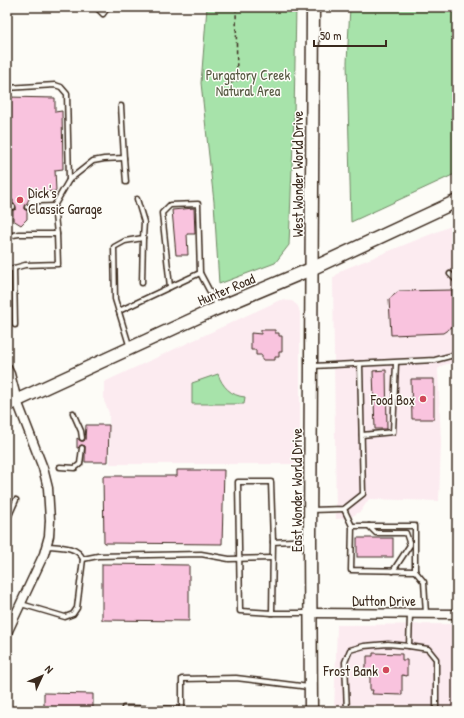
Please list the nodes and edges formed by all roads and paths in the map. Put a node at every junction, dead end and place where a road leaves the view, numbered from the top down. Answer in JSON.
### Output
{"nodes":[{"id":1,"x":96,"y":7,"type":"edge"},
{"id":2,"x":108,"y":7,"type":"edge"},
{"id":3,"x":236,"y":7,"type":"edge"},
{"id":4,"x":313,"y":7,"type":"edge"},
{"id":5,"x":230,"y":83,"type":"dead end"},
{"id":6,"x":7,"y":88,"type":"edge"},
{"id":7,"x":121,"y":106,"type":"dead end"},
{"id":8,"x":124,"y":158,"type":"junction"},
{"id":9,"x":69,"y":180,"type":"junction"},
{"id":10,"x":126,"y":182,"type":"dead end"},
{"id":11,"x":137,"y":199,"type":"dead end"},
{"id":12,"x":457,"y":201,"type":"edge"},
{"id":13,"x":54,"y":206,"type":"junction"},
{"id":14,"x":7,"y":207,"type":"edge"},
{"id":15,"x":13,"y":207,"type":"dead end"},
{"id":16,"x":27,"y":207,"type":"dead end"},
{"id":17,"x":57,"y":234,"type":"junction"},
{"id":18,"x":7,"y":236,"type":"edge"},
{"id":19,"x":143,"y":238,"type":"junction"},
{"id":20,"x":14,"y":268,"type":"junction"},
{"id":21,"x":311,"y":269,"type":"junction"},
{"id":22,"x":7,"y":270,"type":"edge"},
{"id":23,"x":200,"y":274,"type":"junction"},
{"id":24,"x":450,"y":274,"type":"dead end"},
{"id":25,"x":457,"y":281,"type":"edge"},
{"id":26,"x":142,"y":283,"type":"dead end"},
{"id":27,"x":170,"y":287,"type":"junction"},
{"id":28,"x":218,"y":308,"type":"junction"},
{"id":29,"x":118,"y":311,"type":"junction"},
{"id":30,"x":15,"y":325,"type":"dead end"},
{"id":31,"x":130,"y":348,"type":"junction"},
{"id":32,"x":457,"y":353,"type":"edge"},
{"id":33,"x":396,"y":362,"type":"junction"},
{"id":34,"x":360,"y":364,"type":"junction"},
{"id":35,"x":311,"y":366,"type":"junction"},
{"id":36,"x":7,"y":368,"type":"edge"},
{"id":37,"x":7,"y":393,"type":"edge"},
{"id":38,"x":12,"y":403,"type":"edge"},
{"id":39,"x":73,"y":413,"type":"dead end"},
{"id":40,"x":362,"y":435,"type":"junction"},
{"id":41,"x":82,"y":438,"type":"dead end"},
{"id":42,"x":82,"y":448,"type":"dead end"},
{"id":43,"x":60,"y":467,"type":"dead end"},
{"id":44,"x":16,"y":500,"type":"dead end"},
{"id":45,"x":344,"y":509,"type":"junction"},
{"id":46,"x":311,"y":510,"type":"junction"},
{"id":47,"x":7,"y":520,"type":"edge"},
{"id":48,"x":352,"y":526,"type":"junction"},
{"id":49,"x":369,"y":526,"type":"junction"},
{"id":50,"x":310,"y":540,"type":"junction"},
{"id":51,"x":273,"y":542,"type":"junction"},
{"id":52,"x":47,"y":546,"type":"junction"},
{"id":53,"x":272,"y":558,"type":"junction"},
{"id":54,"x":83,"y":559,"type":"junction"},
{"id":55,"x":240,"y":559,"type":"junction"},
{"id":56,"x":393,"y":571,"type":"junction"},
{"id":57,"x":415,"y":571,"type":"junction"},
{"id":58,"x":21,"y":604,"type":"junction"},
{"id":59,"x":272,"y":613,"type":"junction"},
{"id":60,"x":311,"y":613,"type":"junction"},
{"id":61,"x":410,"y":614,"type":"junction"},
{"id":62,"x":426,"y":614,"type":"junction"},
{"id":63,"x":457,"y":614,"type":"edge"},
{"id":64,"x":7,"y":633,"type":"edge"},
{"id":65,"x":409,"y":646,"type":"junction"},
{"id":66,"x":311,"y":687,"type":"junction"},
{"id":67,"x":124,"y":708,"type":"dead end"},
{"id":68,"x":182,"y":710,"type":"edge"},
{"id":69,"x":311,"y":711,"type":"edge"},
{"id":70,"x":347,"y":711,"type":"edge"},
{"id":71,"x":436,"y":711,"type":"edge"}],
"edges":[{"from":1,"to":2,"type":"lane"},
{"from":3,"to":5,"type":"path"},
{"from":4,"to":21,"type":"main road","name":"West Wonder World Drive"},
{"from":6,"to":9,"type":"lane"},
{"from":7,"to":8,"type":"lane"},
{"from":8,"to":9,"type":"lane"},
{"from":8,"to":10,"type":"lane"},
{"from":9,"to":13,"type":"lane"},
{"from":11,"to":19,"type":"lane"},
{"from":12,"to":21,"type":"main road","name":"Hunter Road"},
{"from":13,"to":16,"type":"lane"},
{"from":13,"to":17,"type":"lane"},
{"from":14,"to":15,"type":"lane"},
{"from":17,"to":18,"type":"lane"},
{"from":17,"to":20,"type":"lane"},
{"from":19,"to":26,"type":"lane"},
{"from":19,"to":29,"type":"lane"},
{"from":20,"to":22,"type":"lane"},
{"from":20,"to":30,"type":"lane"},
{"from":21,"to":28,"type":"main road","name":"Hunter Road"},
{"from":21,"to":35,"type":"main road","name":"East Wonder World Drive"},
{"from":23,"to":27,"type":"lane"},
{"from":23,"to":27,"type":"lane"},
{"from":23,"to":28,"type":"lane"},
{"from":24,"to":25,"type":"lane"},
{"from":27,"to":29,"type":"lane"},
{"from":28,"to":31,"type":"main road","name":"Hunter Road"},
{"from":29,"to":31,"type":"lane"},
{"from":31,"to":38,"type":"main road","name":"Hunter Road"},
{"from":32,"to":33,"type":"lane"},
{"from":33,"to":34,"type":"lane"},
{"from":33,"to":40,"type":"lane"},
{"from":34,"to":35,"type":"lane"},
{"from":34,"to":40,"type":"lane"},
{"from":35,"to":46,"type":"main road","name":"East Wonder World Drive"},
{"from":36,"to":38,"type":"street"},
{"from":37,"to":38,"type":"street"},
{"from":38,"to":52,"type":"street"},
{"from":39,"to":41,"type":"lane"},
{"from":40,"to":45,"type":"lane"},
{"from":42,"to":43,"type":"lane"},
{"from":44,"to":47,"type":"lane"},
{"from":45,"to":46,"type":"lane"},
{"from":45,"to":48,"type":"lane"},
{"from":46,"to":50,"type":"main road","name":"East Wonder World Drive"},
{"from":48,"to":49,"type":"lane"},
{"from":48,"to":56,"type":"lane"},
{"from":49,"to":56,"type":"lane"},
{"from":49,"to":57,"type":"lane"},
{"from":50,"to":51,"type":"lane"},
{"from":50,"to":60,"type":"main road","name":"East Wonder World Drive"},
{"from":51,"to":53,"type":"lane"},
{"from":51,"to":55,"type":"lane"},
{"from":52,"to":54,"type":"lane"},
{"from":52,"to":58,"type":"street"},
{"from":53,"to":55,"type":"lane"},
{"from":53,"to":59,"type":"lane"},
{"from":54,"to":55,"type":"lane"},
{"from":54,"to":58,"type":"lane"},
{"from":55,"to":59,"type":"lane"},
{"from":56,"to":57,"type":"lane"},
{"from":57,"to":62,"type":"lane"},
{"from":58,"to":64,"type":"street"},
{"from":59,"to":60,"type":"lane"},
{"from":60,"to":61,"type":"street","name":"Dutton Drive"},
{"from":60,"to":66,"type":"main road","name":"East Wonder World Drive"},
{"from":61,"to":62,"type":"street","name":"Dutton Drive"},
{"from":61,"to":65,"type":"lane"},
{"from":62,"to":63,"type":"street","name":"Dutton Drive"},
{"from":65,"to":70,"type":"lane"},
{"from":65,"to":71,"type":"lane"},
{"from":66,"to":68,"type":"lane"},
{"from":66,"to":69,"type":"main road","name":"East Wonder World Drive"},
{"from":67,"to":68,"type":"lane"}]}
